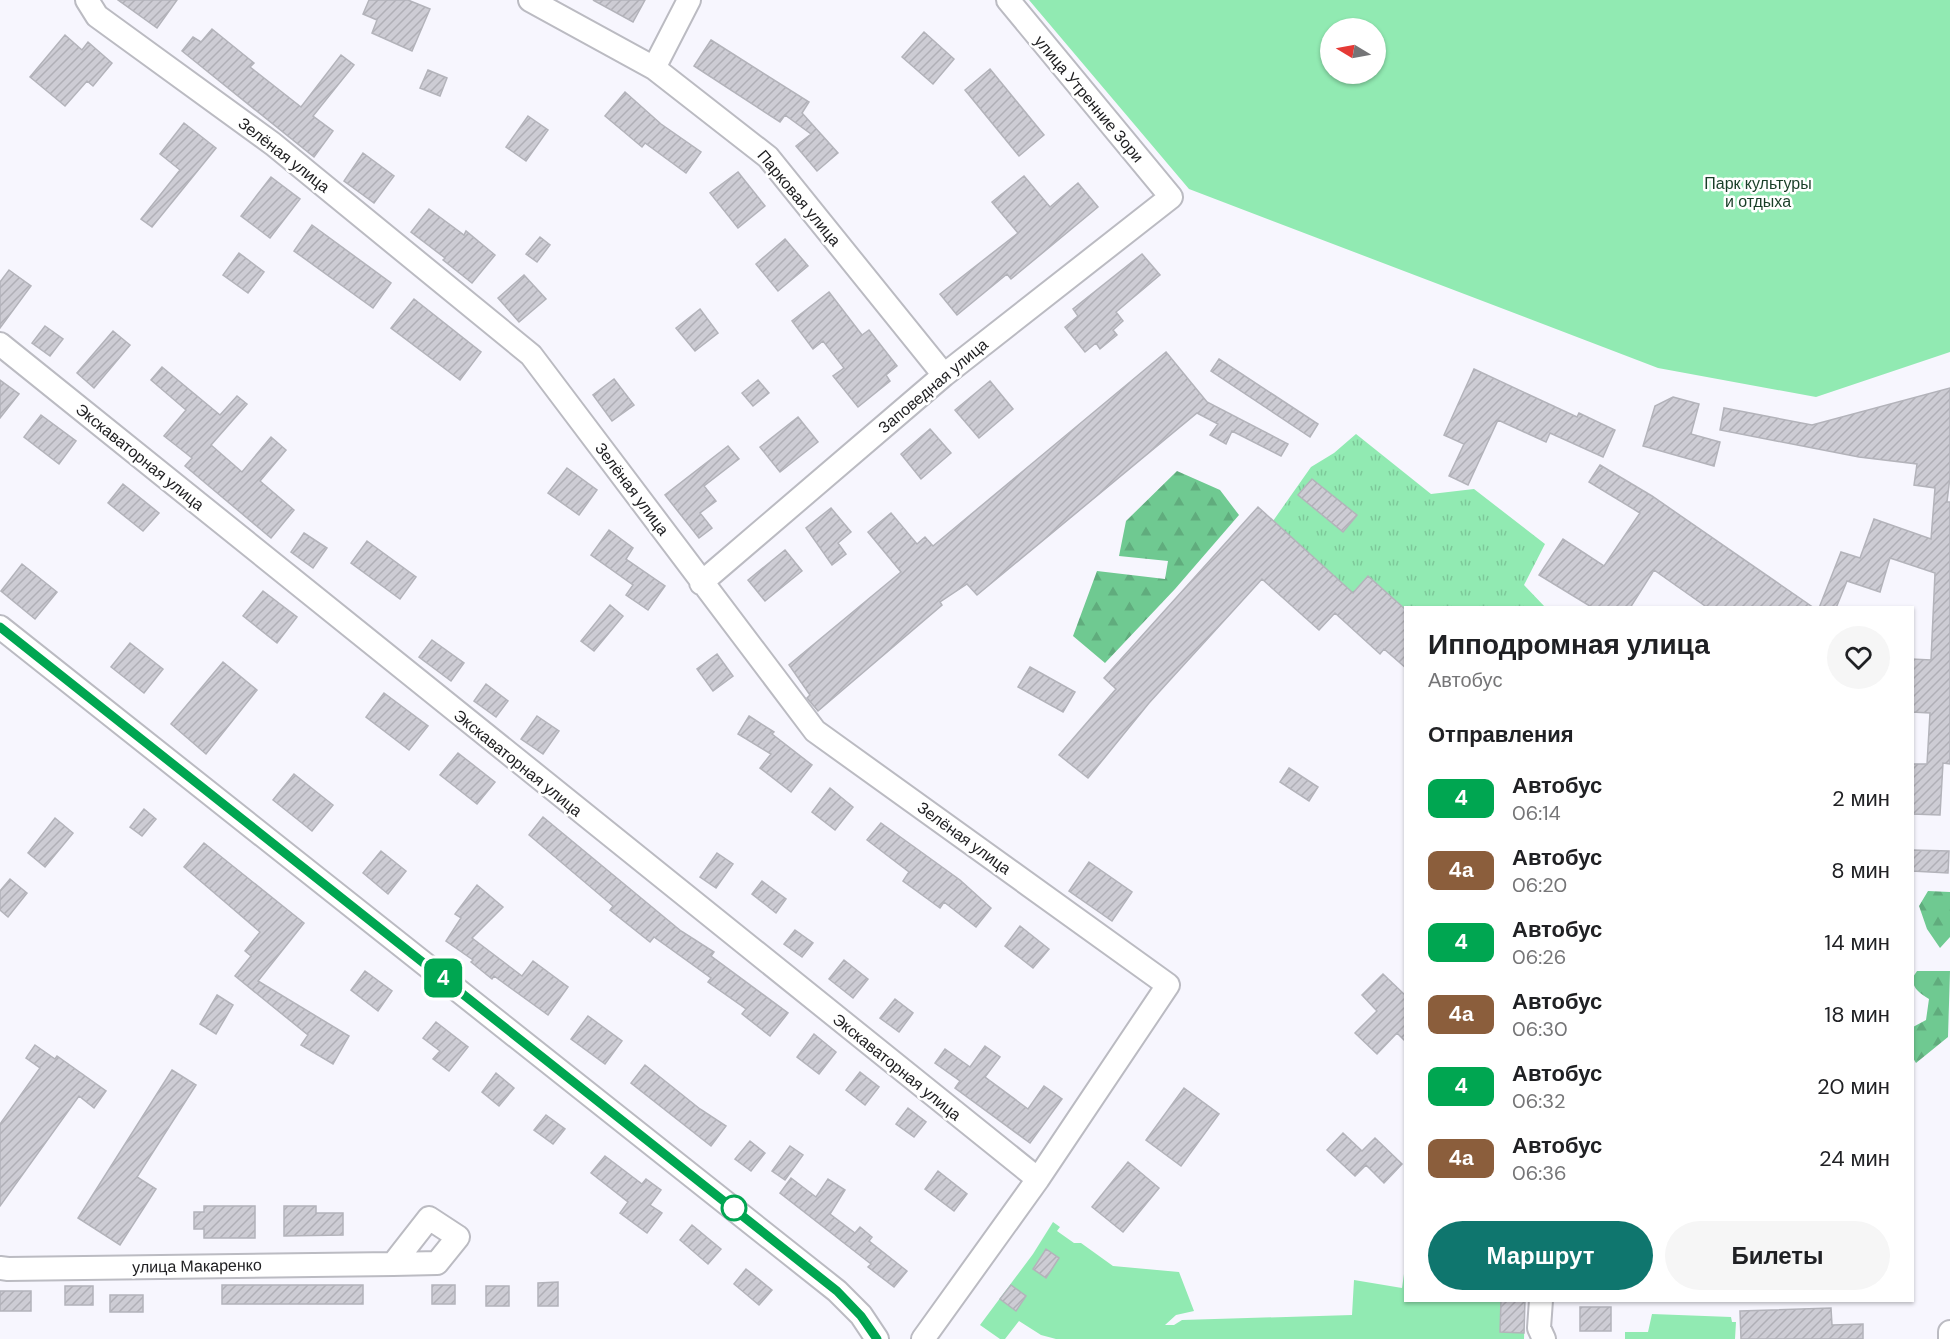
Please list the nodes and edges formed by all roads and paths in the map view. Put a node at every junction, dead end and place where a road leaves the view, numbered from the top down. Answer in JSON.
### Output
{"nodes":[{"id":1,"x":87,"y":0,"type":"edge"},
{"id":2,"x":530,"y":0,"type":"edge"},
{"id":3,"x":689,"y":0,"type":"edge"},
{"id":4,"x":1008,"y":0,"type":"edge"},
{"id":5,"x":654,"y":68,"type":"junction"},
{"id":6,"x":1171,"y":197,"type":"joint"},
{"id":7,"x":0,"y":344,"type":"edge"},
{"id":8,"x":944,"y":375,"type":"junction"},
{"id":9,"x":701,"y":583,"type":"junction"},
{"id":10,"x":0,"y":627,"type":"edge"},
{"id":11,"x":1038,"y":1179,"type":"junction"},
{"id":12,"x":393,"y":1264,"type":"dead end"},
{"id":13,"x":0,"y":1268,"type":"edge"},
{"id":14,"x":1541,"y":1302,"type":"edge"},
{"id":15,"x":1950,"y":1332,"type":"edge"},
{"id":16,"x":877,"y":1339,"type":"edge"},
{"id":17,"x":923,"y":1339,"type":"edge"},
{"id":18,"x":1544,"y":1339,"type":"edge"},
{"id":19,"x":1950,"y":1339,"type":"edge"}],
"edges":[{"from":1,"to":9,"type":"street","name":"Зелёная улица"},
{"from":2,"to":5,"type":"street","name":"Парковая улица"},
{"from":3,"to":5,"type":"street"},
{"from":4,"to":6,"type":"street","name":"улица Утренние Зори"},
{"from":5,"to":8,"type":"street","name":"Парковая улица"},
{"from":6,"to":8,"type":"street","name":"Заповедная улица"},
{"from":7,"to":11,"type":"street","name":"Экскаваторная улица"},
{"from":8,"to":9,"type":"street","name":"Заповедная улица"},
{"from":9,"to":11,"type":"street","name":"Зелёная улица"},
{"from":10,"to":16,"type":"street"},
{"from":11,"to":17,"type":"street"},
{"from":12,"to":13,"type":"street","name":"улица Макаренко"},
{"from":14,"to":18,"type":"street"},
{"from":15,"to":19,"type":"street"}]}
